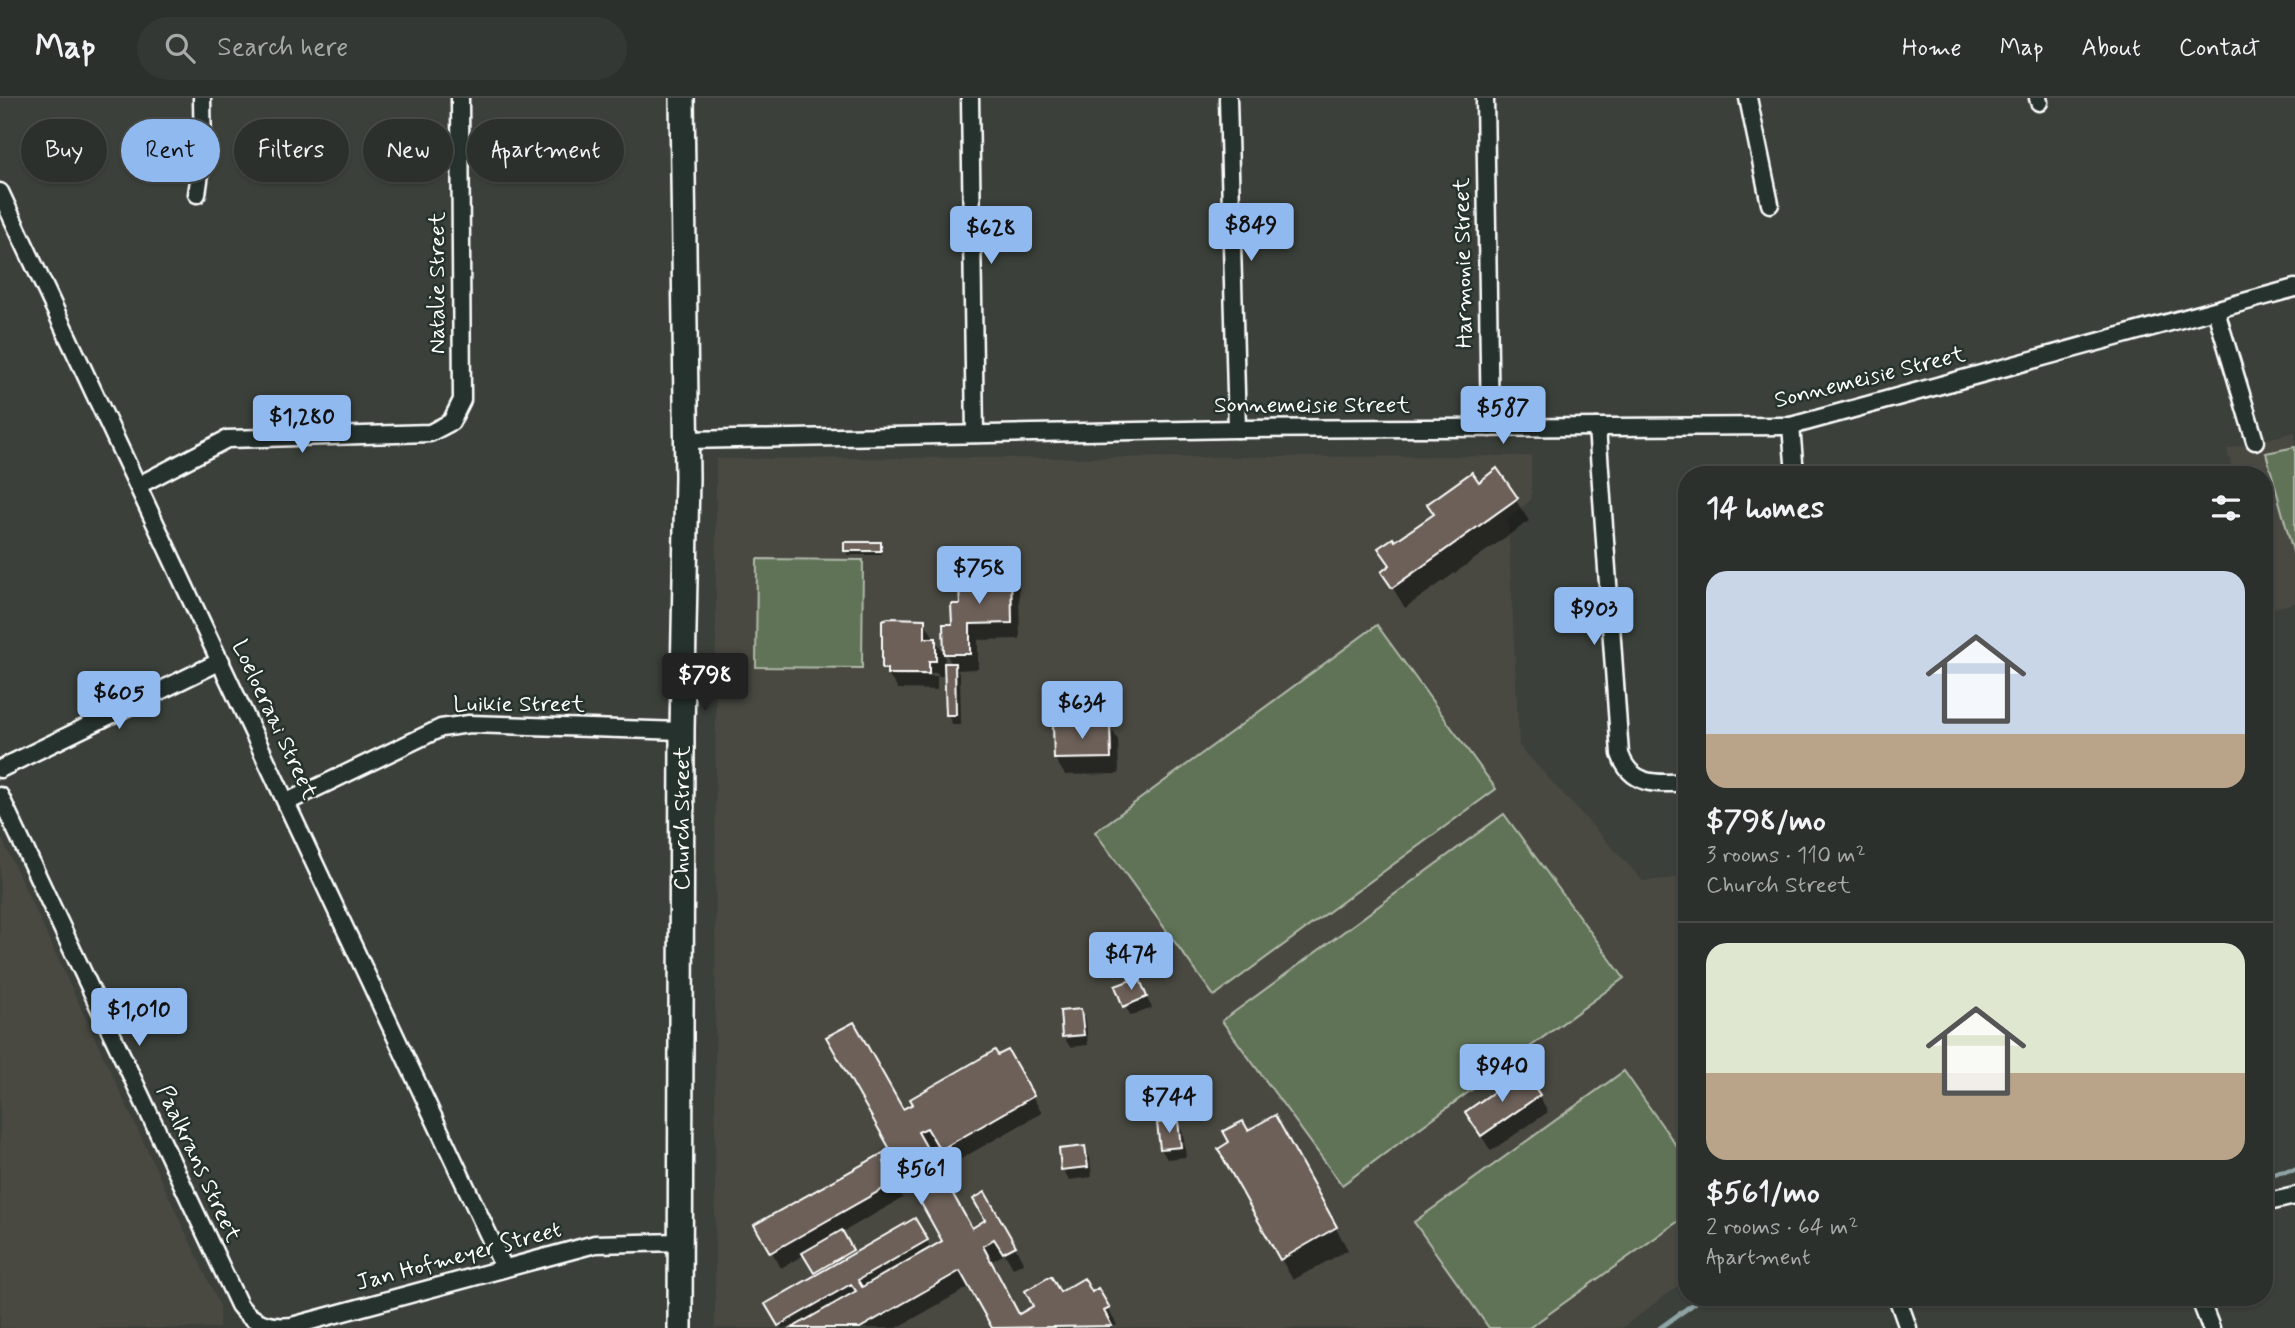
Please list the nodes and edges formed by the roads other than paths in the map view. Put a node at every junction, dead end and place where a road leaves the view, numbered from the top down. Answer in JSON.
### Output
{"nodes":[{"id":1,"x":202,"y":98,"type":"edge"},
{"id":2,"x":460,"y":98,"type":"edge"},
{"id":3,"x":682,"y":98,"type":"edge"},
{"id":4,"x":970,"y":98,"type":"edge"},
{"id":5,"x":1227,"y":98,"type":"edge"},
{"id":6,"x":1485,"y":98,"type":"edge"},
{"id":7,"x":1748,"y":98,"type":"edge"},
{"id":8,"x":0,"y":192,"type":"edge"},
{"id":9,"x":197,"y":194,"type":"dead end"},
{"id":10,"x":1770,"y":204,"type":"dead end"},
{"id":11,"x":4,"y":215,"type":"edge"},
{"id":12,"x":2295,"y":288,"type":"edge"},
{"id":13,"x":2216,"y":311,"type":"junction"},
{"id":14,"x":1791,"y":426,"type":"junction"},
{"id":15,"x":1597,"y":427,"type":"junction"},
{"id":16,"x":1490,"y":428,"type":"junction"},
{"id":17,"x":1237,"y":429,"type":"junction"},
{"id":18,"x":975,"y":434,"type":"junction"},
{"id":19,"x":687,"y":440,"type":"junction"},
{"id":20,"x":2255,"y":441,"type":"dead end"},
{"id":21,"x":1794,"y":466,"type":"edge"},
{"id":22,"x":139,"y":485,"type":"junction"},
{"id":23,"x":221,"y":661,"type":"junction"},
{"id":24,"x":682,"y":731,"type":"junction"},
{"id":25,"x":0,"y":769,"type":"edge"},
{"id":26,"x":1678,"y":783,"type":"edge"},
{"id":27,"x":0,"y":796,"type":"edge"},
{"id":28,"x":288,"y":802,"type":"junction"},
{"id":29,"x":2295,"y":1196,"type":"edge"},
{"id":30,"x":2273,"y":1201,"type":"edge"},
{"id":31,"x":680,"y":1242,"type":"junction"},
{"id":32,"x":503,"y":1268,"type":"junction"},
{"id":33,"x":1900,"y":1306,"type":"edge"},
{"id":34,"x":2202,"y":1306,"type":"edge"},
{"id":35,"x":253,"y":1320,"type":"joint"},
{"id":36,"x":680,"y":1328,"type":"edge"},
{"id":37,"x":1908,"y":1328,"type":"edge"},
{"id":38,"x":2211,"y":1328,"type":"edge"}],
"edges":[{"from":1,"to":9,"type":"street"},
{"from":2,"to":22,"type":"street","name":"Natalie Street"},
{"from":3,"to":19,"type":"street","name":"Church Street"},
{"from":4,"to":18,"type":"street"},
{"from":5,"to":17,"type":"street"},
{"from":6,"to":16,"type":"street","name":"Harmonie Street"},
{"from":7,"to":10,"type":"street"},
{"from":8,"to":11,"type":"street","name":"Loeloeraai Street"},
{"from":11,"to":22,"type":"street","name":"Loeloeraai Street"},
{"from":12,"to":13,"type":"street","name":"Sonnemeisie Street"},
{"from":13,"to":14,"type":"street","name":"Sonnemeisie Street"},
{"from":13,"to":20,"type":"street"},
{"from":14,"to":15,"type":"street","name":"Sonnemeisie Street"},
{"from":14,"to":21,"type":"street"},
{"from":15,"to":16,"type":"street","name":"Sonnemeisie Street"},
{"from":15,"to":26,"type":"street"},
{"from":16,"to":17,"type":"street","name":"Sonnemeisie Street"},
{"from":17,"to":18,"type":"street","name":"Sonnemeisie Street"},
{"from":18,"to":19,"type":"street","name":"Sonnemeisie Street"},
{"from":19,"to":24,"type":"street","name":"Church Street"},
{"from":22,"to":23,"type":"street","name":"Loeloeraai Street"},
{"from":23,"to":25,"type":"street"},
{"from":23,"to":28,"type":"street","name":"Loeloeraai Street"},
{"from":24,"to":28,"type":"street","name":"Luikie Street"},
{"from":24,"to":31,"type":"street","name":"Church Street"},
{"from":27,"to":35,"type":"street","name":"Paalkrans Street"},
{"from":28,"to":32,"type":"street","name":"Loeloeraai Street"},
{"from":29,"to":30,"type":"street"},
{"from":31,"to":32,"type":"street","name":"Jan Hofmeyer Street"},
{"from":31,"to":36,"type":"street","name":"Church Street"},
{"from":32,"to":35,"type":"street","name":"Jan Hofmeyer Street"},
{"from":33,"to":37,"type":"street"},
{"from":34,"to":38,"type":"street"}]}
